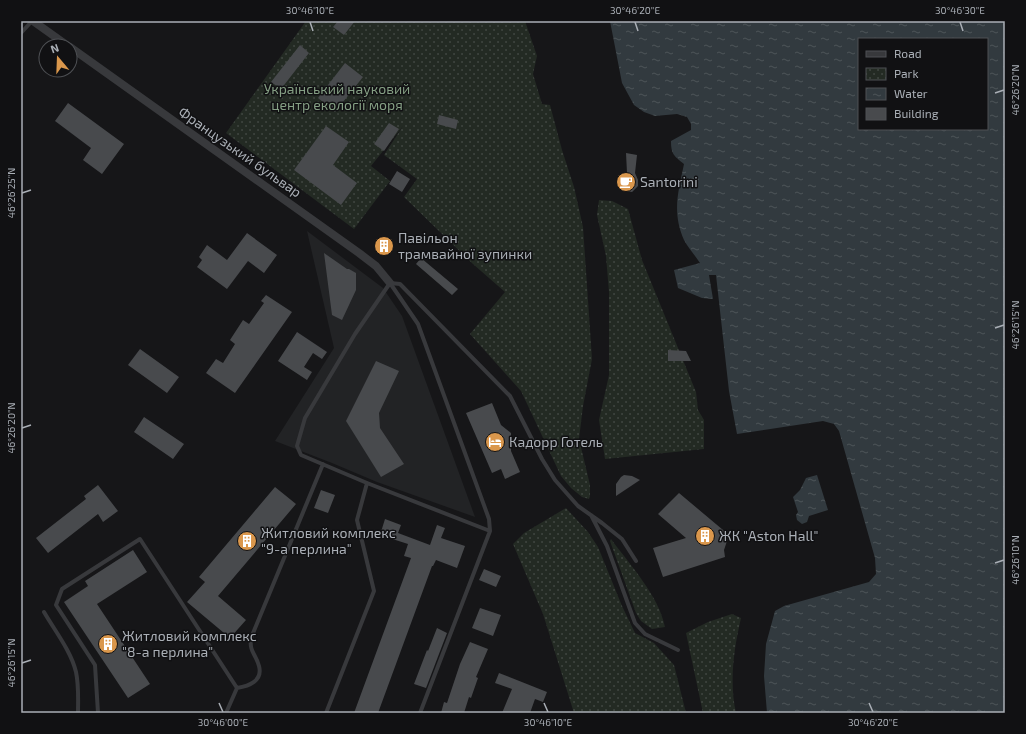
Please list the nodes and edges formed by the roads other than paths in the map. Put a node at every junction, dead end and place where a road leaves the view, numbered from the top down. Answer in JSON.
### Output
{"nodes":[{"id":1,"x":33,"y":21,"type":"edge"},
{"id":2,"x":21,"y":33,"type":"edge"},
{"id":3,"x":57,"y":38,"type":"edge"},
{"id":4,"x":78,"y":53,"type":"edge"},
{"id":5,"x":390,"y":283,"type":"junction"},
{"id":6,"x":323,"y":464,"type":"junction"},
{"id":7,"x":367,"y":483,"type":"junction"},
{"id":8,"x":591,"y":515,"type":"junction"},
{"id":9,"x":490,"y":531,"type":"junction"},
{"id":10,"x":636,"y":561,"type":"dead end"},
{"id":11,"x":44,"y":612,"type":"dead end"},
{"id":12,"x":678,"y":650,"type":"dead end"},
{"id":13,"x":237,"y":688,"type":"junction"},
{"id":14,"x":78,"y":713,"type":"edge"},
{"id":15,"x":98,"y":713,"type":"edge"},
{"id":16,"x":226,"y":713,"type":"edge"},
{"id":17,"x":326,"y":713,"type":"edge"},
{"id":18,"x":420,"y":713,"type":"edge"}],
"edges":[{"from":1,"to":2,"type":"lane"},
{"from":1,"to":3,"type":"street","name":"Французький бульвар"},
{"from":4,"to":5,"type":"street","name":"Французький бульвар"},
{"from":5,"to":6,"type":"lane"},
{"from":5,"to":8,"type":"lane"},
{"from":5,"to":9,"type":"lane"},
{"from":6,"to":7,"type":"lane"},
{"from":6,"to":13,"type":"lane"},
{"from":7,"to":9,"type":"lane"},
{"from":7,"to":17,"type":"lane"},
{"from":8,"to":10,"type":"lane"},
{"from":8,"to":12,"type":"lane"},
{"from":9,"to":18,"type":"lane"},
{"from":11,"to":14,"type":"lane"},
{"from":13,"to":15,"type":"lane"},
{"from":13,"to":16,"type":"lane"}]}
